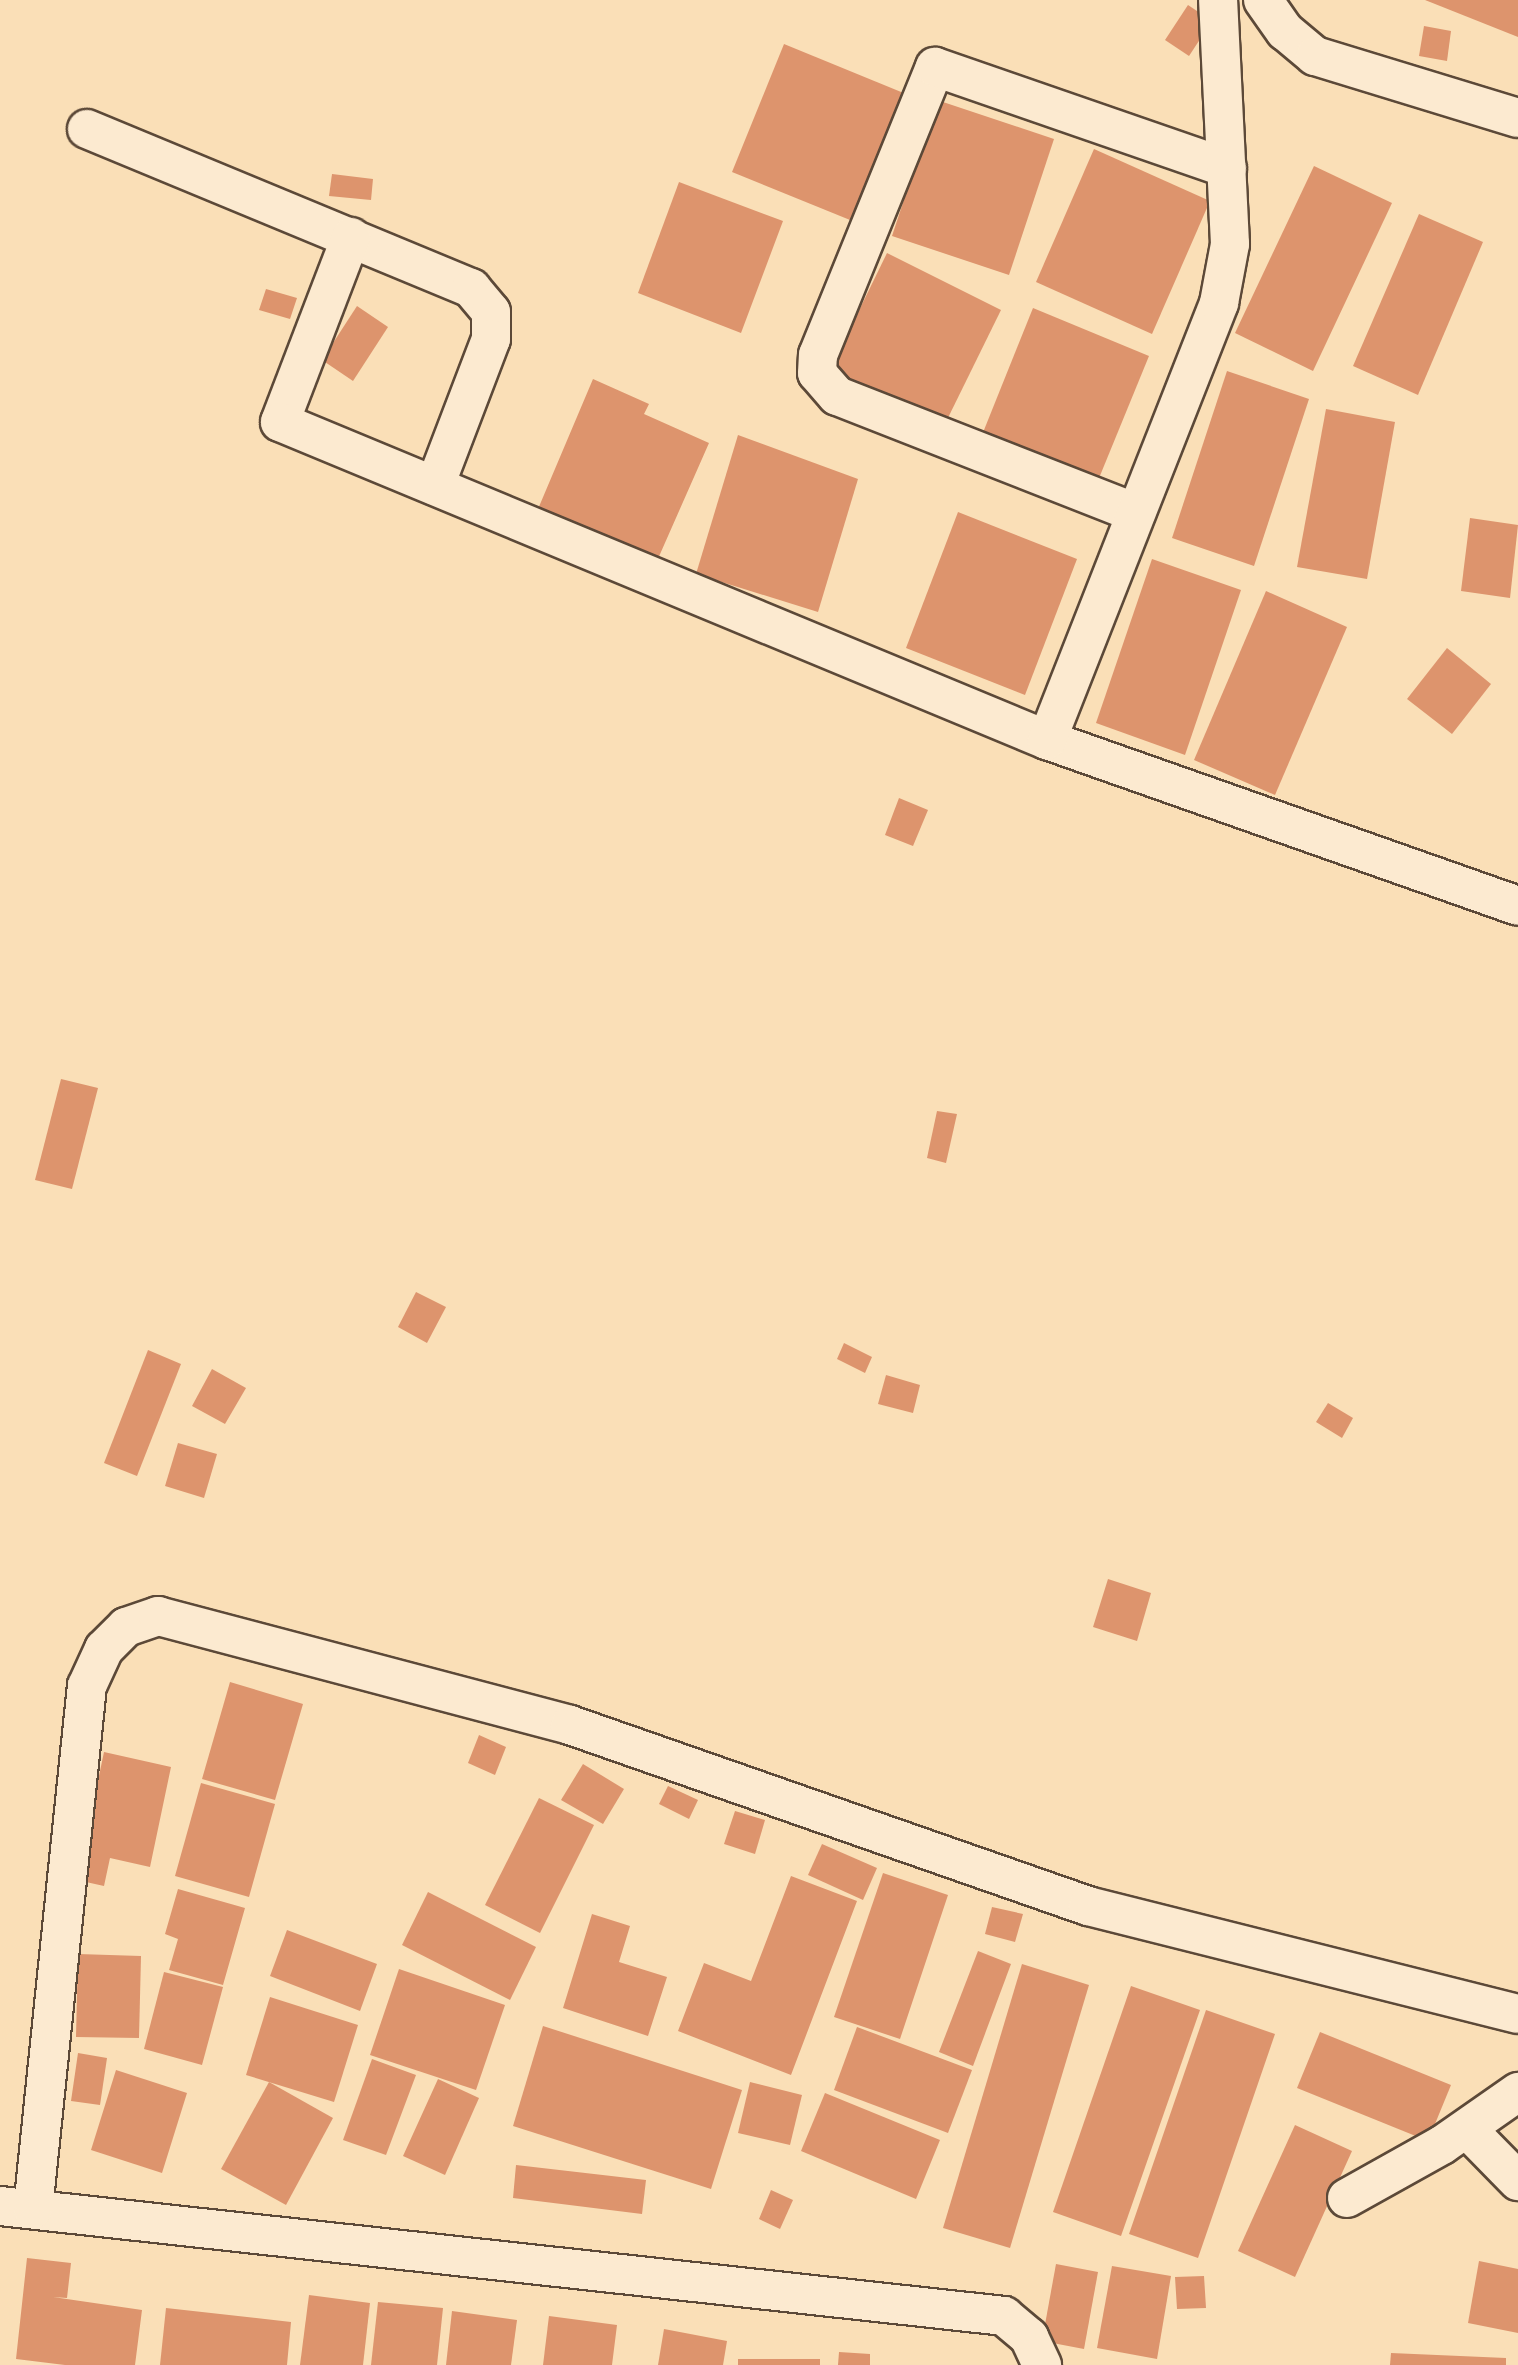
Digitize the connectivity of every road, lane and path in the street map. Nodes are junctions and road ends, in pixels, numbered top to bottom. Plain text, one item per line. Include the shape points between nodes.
1 (1218, 0) edge
2 (1264, 0) edge
3 (1518, 118) edge
4 (87, 129) dead end
5 (1227, 168) junction
6 (352, 237) junction
7 (435, 486) junction
8 (1136, 513) junction
9 (1047, 740) junction
10 (1518, 906) edge
11 (1518, 2014) edge
12 (1518, 2092) edge
13 (1466, 2129) junction
14 (1518, 2181) edge
15 (1347, 2198) dead end
16 (17, 2207) edge
17 (1042, 2365) edge

1 - 5 street
2 - 3 street via 1314,56
4 - 6 street
5 - 8 street via 1230,244 1219,303
5 - 8 street via 935,67 818,354 817,373 837,396
6 - 7 street via 471,288 491,312 491,339
6 - 7 street via 280,422
7 - 9 street
8 - 9 street
9 - 10 street
11 - 16 street via 1088,1906 570,1726 158,1616 126,1627 104,1649 88,1686
12 - 13 street
13 - 14 street
13 - 15 street
16 - 17 street via 1004,2316 1029,2336

